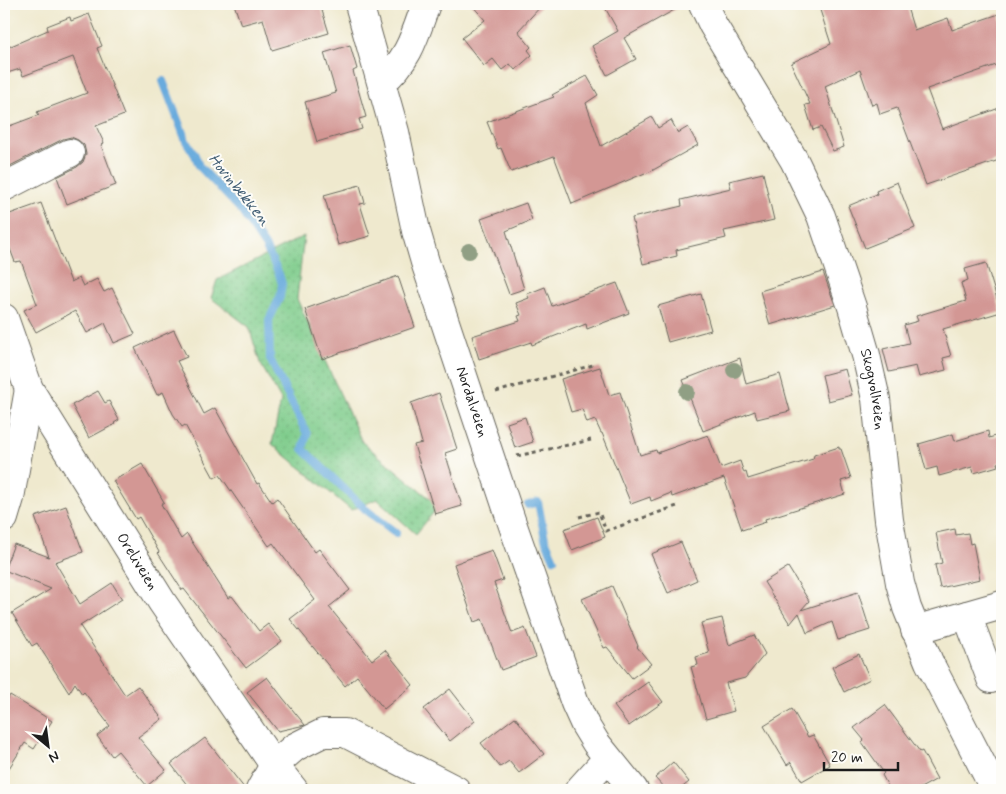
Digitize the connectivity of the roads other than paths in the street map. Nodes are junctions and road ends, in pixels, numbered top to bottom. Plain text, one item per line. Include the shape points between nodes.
1 (359, 4) edge
2 (426, 4) edge
3 (703, 4) edge
4 (382, 82) junction
5 (70, 153) dead end
6 (4, 187) edge
7 (4, 318) edge
8 (29, 389) junction
9 (4, 518) edge
10 (1002, 605) edge
11 (967, 615) junction
12 (915, 630) junction
13 (991, 679) dead end
14 (607, 759) junction
15 (274, 765) junction
16 (260, 790) edge
17 (294, 790) edge
18 (456, 790) edge
19 (579, 790) edge
20 (634, 790) edge
21 (995, 790) edge

1 - 4 street, Nordalveien
2 - 4 street via 406,55 396,71
3 - 12 street, Skogvollveien via 710,21 794,160 821,216 842,275 876,400 889,520 900,583
4 - 14 street, Nordalveien via 416,231 448,331 575,703
5 - 6 street
7 - 8 street, Oreliveien
8 - 9 street
8 - 15 street, Oreliveien via 162,602
10 - 11 street
11 - 12 street
11 - 13 street
12 - 21 street, Skogvollveien
14 - 19 street
14 - 20 street, Nordalveien
15 - 16 street
15 - 17 street, Oreliveien
15 - 18 street via 295,747 323,733 345,733

